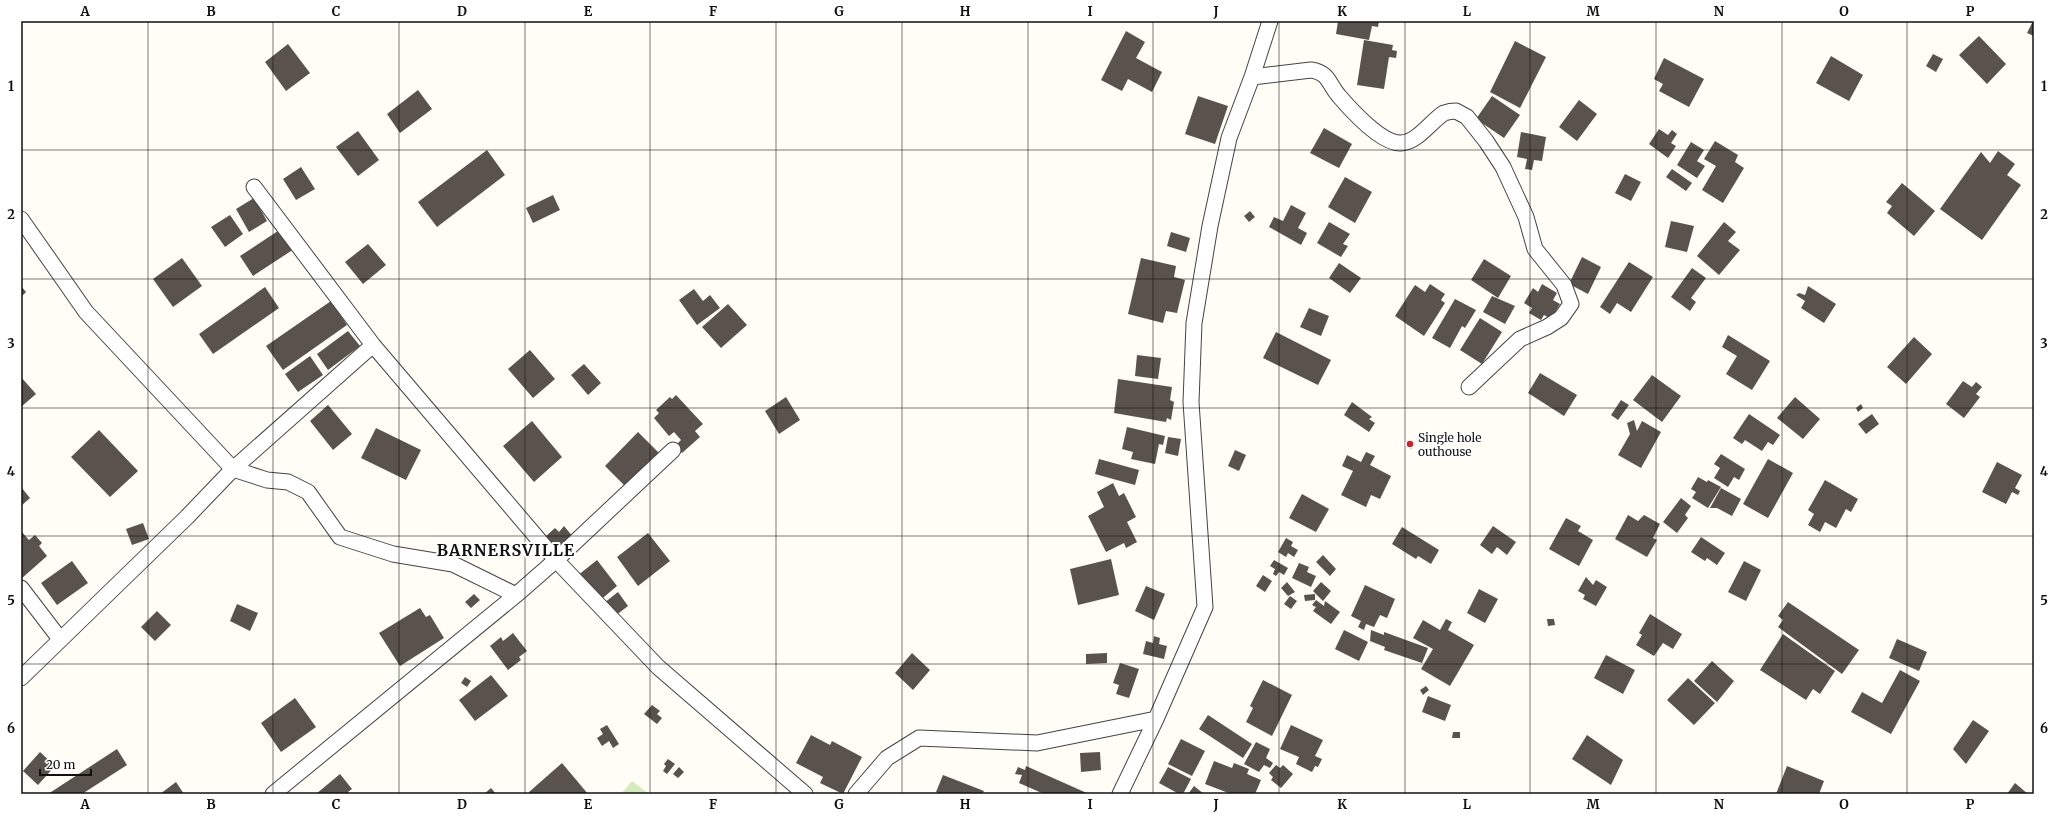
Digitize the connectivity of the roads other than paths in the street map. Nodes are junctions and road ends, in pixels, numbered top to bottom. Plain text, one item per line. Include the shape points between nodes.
1 (1270, 21) edge
2 (1252, 77) junction
3 (254, 187) dead end
4 (21, 219) edge
5 (373, 345) junction
6 (1470, 387) dead end
7 (673, 450) dead end
8 (233, 469) junction
9 (556, 560) junction
10 (21, 588) edge
11 (516, 595) junction
12 (60, 639) junction
13 (21, 678) edge
14 (1156, 720) junction
15 (273, 794) edge
16 (805, 794) edge
17 (856, 794) edge
18 (1120, 794) edge

1 - 2 street
2 - 6 street via 1312,70 1321,72 1338,96 1380,137 1401,143 1413,138 1445,113 1456,111 1467,117 1486,141 1503,167 1526,217 1535,249 1564,285 1571,304 1561,318 1520,339
2 - 14 street via 1229,138 1210,226 1194,323 1191,402 1206,607
3 - 5 street
4 - 8 street via 86,312
5 - 8 street
5 - 9 street
7 - 9 street
8 - 11 street via 267,480 288,482 308,492 340,537 393,554 453,564
8 - 12 street via 188,517
9 - 11 street
9 - 16 street via 658,667
10 - 12 street
11 - 15 street
12 - 13 street
14 - 17 street via 1037,743 920,738 887,758
14 - 18 street

